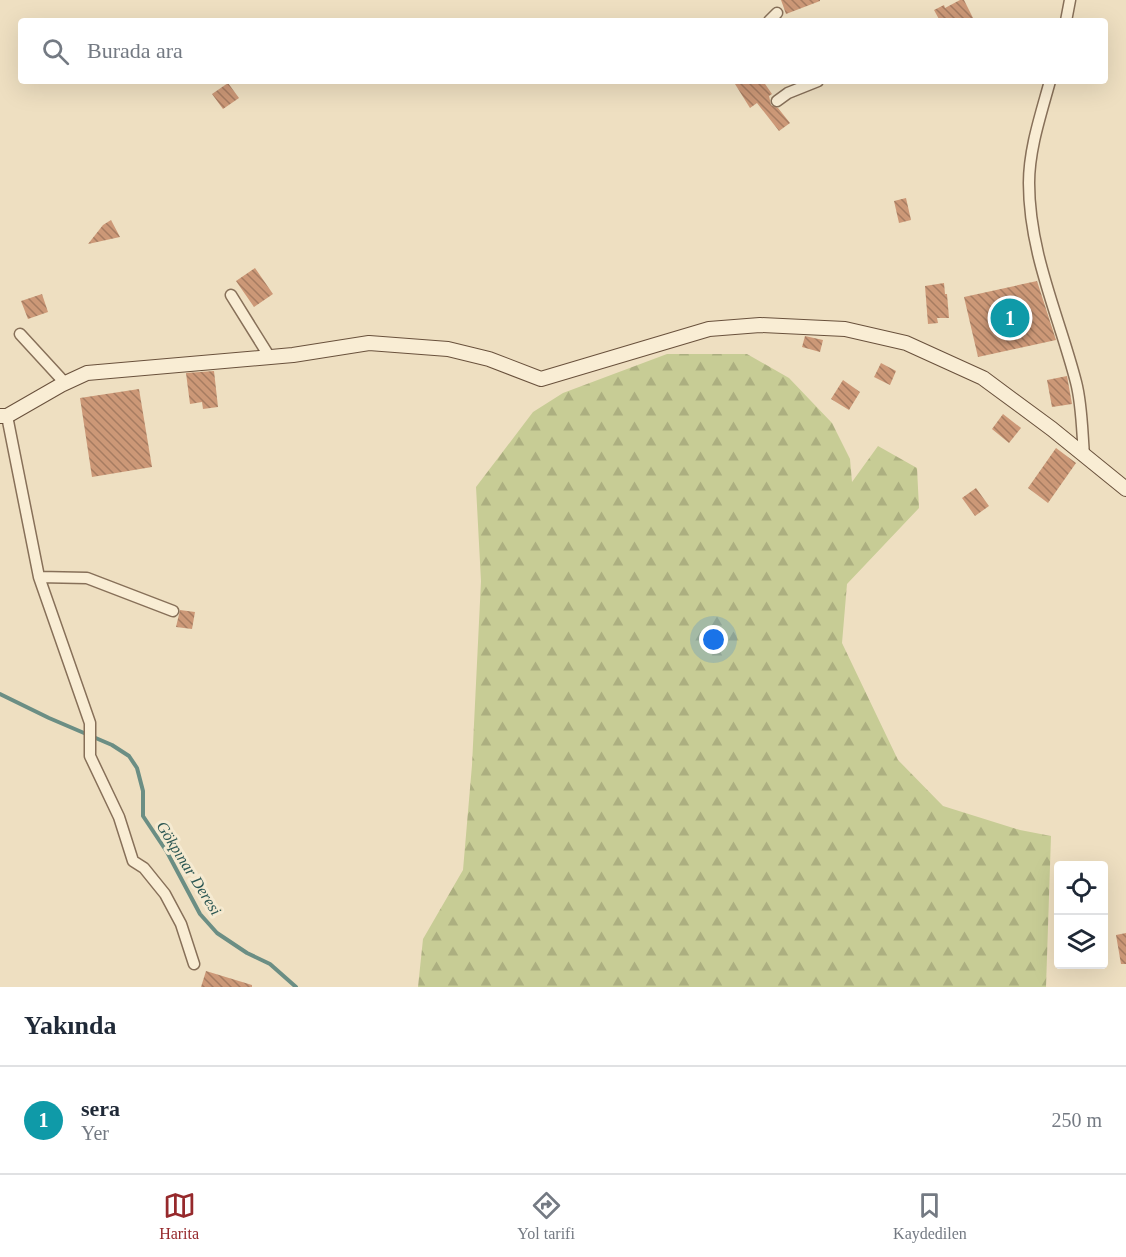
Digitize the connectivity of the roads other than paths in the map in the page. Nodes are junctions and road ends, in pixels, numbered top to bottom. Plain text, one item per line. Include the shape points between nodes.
1 (1071, 0) edge
2 (1067, 18) edge
3 (810, 84) edge
4 (1049, 84) edge
5 (777, 101) dead end
6 (231, 295) dead end
7 (20, 334) dead end
8 (269, 356) junction
9 (65, 383) junction
10 (3, 416) edge
11 (1084, 455) junction
12 (1126, 489) edge
13 (39, 577) junction
14 (173, 611) dead end
15 (194, 964) dead end

1 - 2 street
3 - 5 street
4 - 11 street via 1030,171 1032,224 1038,258 1077,385
6 - 8 street
7 - 9 street
8 - 9 street via 87,373
8 - 11 street via 369,343 448,349 489,359 541,379 709,329 760,325 845,329 906,343 983,378
9 - 10 street
10 - 13 street
11 - 12 street
13 - 14 street via 87,578
13 - 15 street via 90,723 90,756 119,817 133,861 144,868 165,894 181,924

